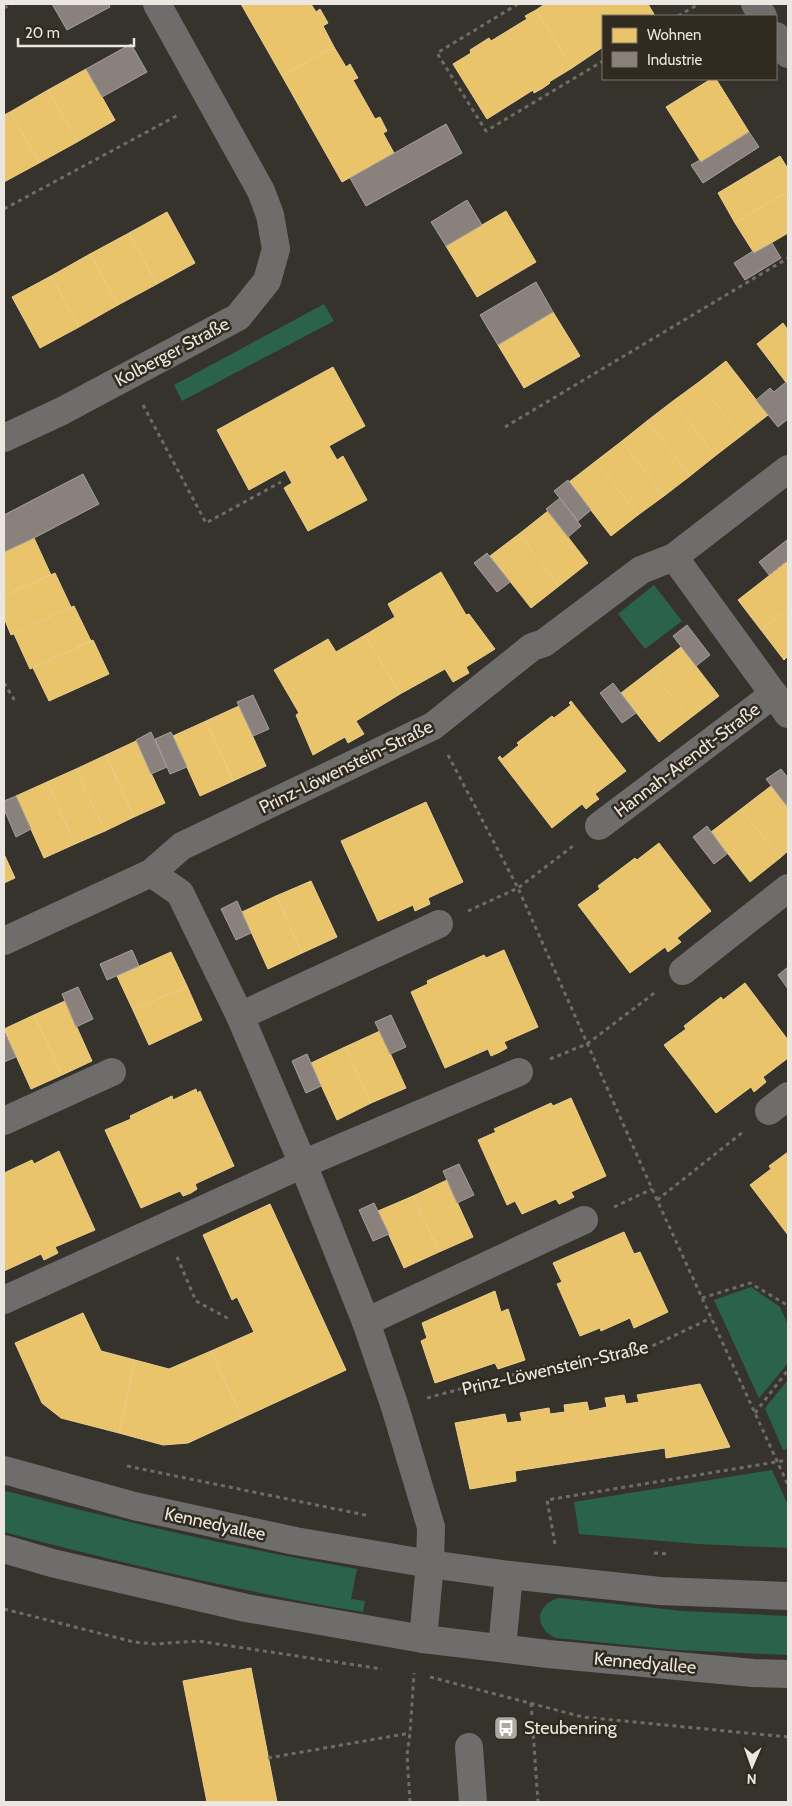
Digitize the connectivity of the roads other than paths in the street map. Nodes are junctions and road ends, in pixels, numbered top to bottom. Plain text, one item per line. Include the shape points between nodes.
1 (157, 4) edge
2 (755, 4) edge
3 (762, 15) edge
4 (777, 38) edge
5 (788, 54) edge
6 (4, 438) edge
7 (788, 469) edge
8 (674, 556) junction
9 (781, 704) edge
10 (599, 826) road end
11 (151, 873) junction
12 (788, 888) edge
13 (439, 924) road end
14 (4, 942) edge
15 (683, 971) road end
16 (240, 1016) junction
17 (112, 1072) dead end
18 (519, 1072) road end
19 (4, 1120) edge
20 (303, 1164) junction
21 (584, 1220) road end
22 (4, 1300) edge
23 (366, 1322) junction
24 (4, 1470) edge
25 (4, 1549) edge
26 (430, 1564) junction
27 (509, 1575) junction
28 (788, 1596) edge
29 (423, 1639) junction
30 (502, 1648) junction
31 (788, 1674) edge
32 (469, 1746) dead end
33 (473, 1802) edge

1 - 6 street, Kolberger Straße via 261,191 276,249 267,281 238,317
2 - 3 street
4 - 5 street
7 - 8 street
8 - 9 street, Hannah-Arendt-Straße
8 - 11 street, Prinz-Löwenstein-Straße via 641,570 544,643 532,647 433,726 182,846
9 - 10 street, Hannah-Arendt-Straße
11 - 14 street, Prinz-Löwenstein-Straße
11 - 16 street via 180,893
12 - 15 street
13 - 16 street
16 - 20 street
17 - 19 street
18 - 20 street
20 - 22 street
20 - 23 street
21 - 23 street
23 - 26 street via 431,1527
24 - 26 street, Kennedyallee via 153,1510 296,1541
25 - 29 street, Kennedyallee via 246,1608
26 - 27 street, Kennedyallee
26 - 29 street
27 - 28 street, Kennedyallee via 660,1591
27 - 30 street
29 - 30 street, Kennedyallee
30 - 31 street, Kennedyallee
32 - 33 street

